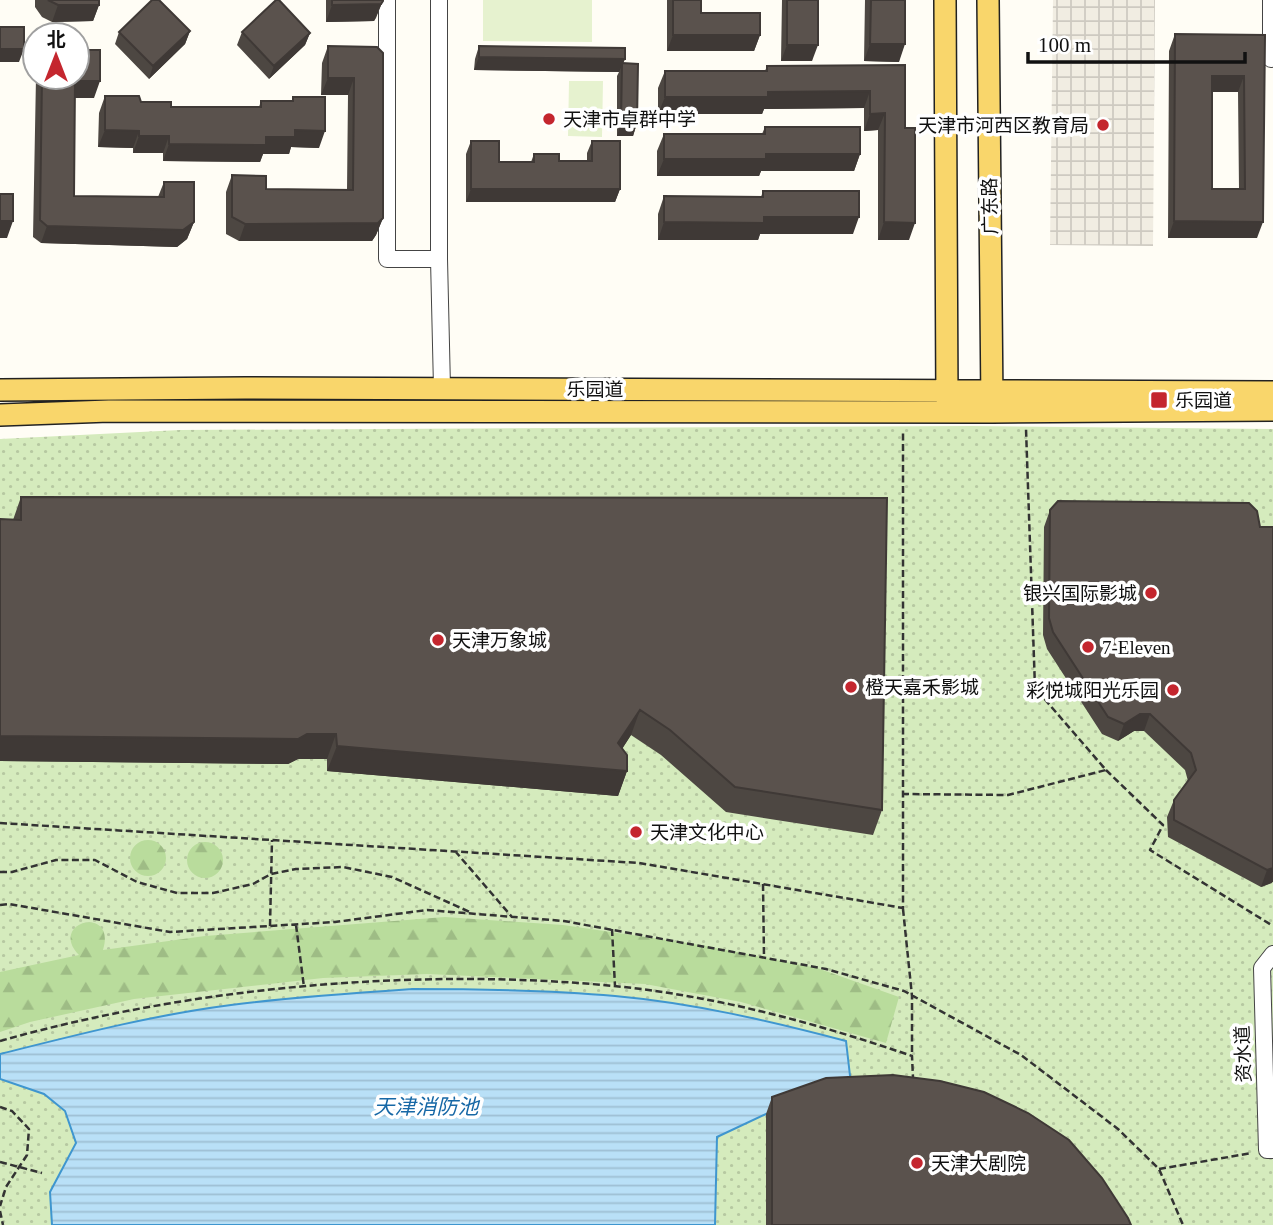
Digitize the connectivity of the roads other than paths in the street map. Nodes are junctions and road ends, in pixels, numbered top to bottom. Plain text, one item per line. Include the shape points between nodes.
1 (387, 0) edge
2 (439, 0) edge
3 (945, 0) edge
4 (988, 0) edge
5 (1271, 0) edge
6 (1271, 59) dead end
7 (439, 258) junction
8 (442, 388) junction
9 (947, 389) junction
10 (0, 390) edge
11 (992, 390) junction
12 (1273, 392) edge
13 (1273, 410) edge
14 (443, 411) junction
15 (947, 412) junction
16 (992, 412) junction
17 (0, 415) edge
18 (1273, 954) edge
19 (1270, 1150) edge

1 - 7 street via 387,258
2 - 7 street
3 - 9 main road
4 - 11 main road, 广东路
5 - 6 street
7 - 8 street
8 - 9 main road, 乐园道
8 - 10 main road, 乐园道
8 - 14 main road
9 - 11 main road, 乐园道
9 - 15 main road
11 - 12 main road, 乐园道
11 - 16 main road, 广东路
13 - 16 main road, 乐园道
14 - 15 main road, 乐园道
14 - 17 main road, 乐园道
15 - 16 main road, 乐园道
18 - 19 street, 资水道 via 1262,968

